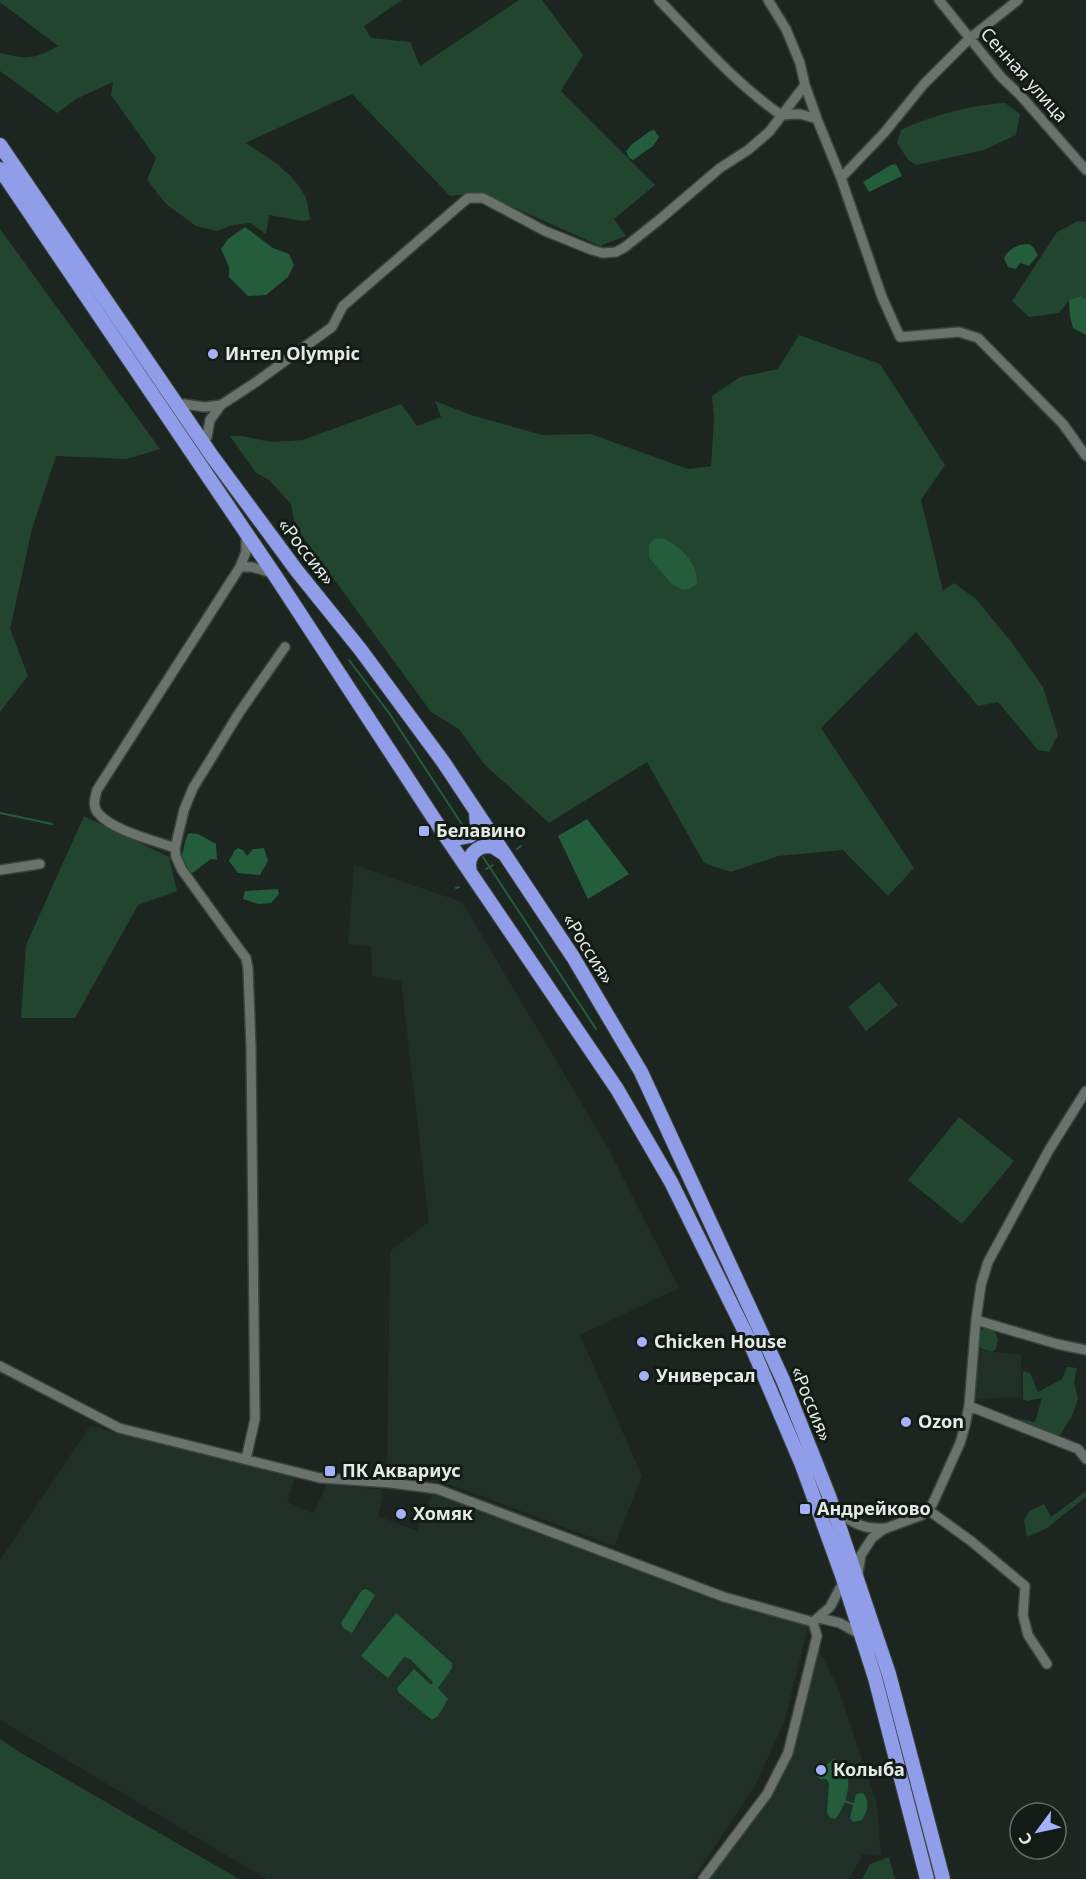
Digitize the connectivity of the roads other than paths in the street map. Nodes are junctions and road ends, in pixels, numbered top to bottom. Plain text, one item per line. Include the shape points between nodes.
1 (659, 0) edge
2 (768, 0) edge
3 (939, 0) edge
4 (1018, 0) edge
5 (969, 39) junction
6 (805, 85) junction
7 (781, 115) junction
8 (817, 119) junction
9 (0, 145) edge
10 (0, 169) edge
11 (1086, 170) edge
12 (841, 178) junction
13 (160, 380) junction
14 (184, 404) junction
15 (220, 405) junction
16 (207, 437) junction
17 (1086, 456) edge
18 (246, 532) junction
19 (240, 567) junction
20 (297, 571) junction
21 (276, 577) junction
22 (285, 647) dead end
23 (475, 808) junction
24 (444, 834) junction
25 (175, 848) junction
26 (505, 854) junction
27 (40, 864) dead end
28 (0, 870) edge
29 (470, 872) junction
30 (1086, 1091) edge
31 (738, 1318) junction
32 (976, 1320) junction
33 (1086, 1350) edge
34 (0, 1366) edge
35 (969, 1406) junction
36 (246, 1459) junction
37 (1086, 1459) edge
38 (829, 1496) junction
39 (928, 1510) junction
40 (887, 1528) junction
41 (860, 1585) junction
42 (840, 1588) junction
43 (816, 1620) junction
44 (854, 1631) junction
45 (1047, 1664) dead end
46 (883, 1708) junction
47 (702, 1879) edge
48 (927, 1879) edge
49 (943, 1879) edge

1 - 7 street via 764,104
2 - 6 street via 786,29
3 - 5 street, Сенная улица
4 - 5 street
5 - 11 street, Сенная улица
5 - 12 street
6 - 7 street
6 - 8 street
7 - 8 street via 800,114
7 - 15 street via 748,150 615,252 592,250 545,231 483,198 468,198 343,306 332,327
8 - 12 street
9 - 13 highway, «Россия»
10 - 18 highway, «Россия»
12 - 17 street via 900,337 959,332 978,338 1063,424
13 - 14 highway
13 - 20 highway, «Россия»
14 - 15 street
14 - 16 highway
15 - 16 street via 210,420
16 - 20 highway via 291,551
18 - 19 street via 247,548
18 - 21 highway, «Россия»
19 - 21 street via 257,567
19 - 25 street via 97,790 97,812 118,827
20 - 23 highway, «Россия» via 394,695
21 - 24 highway, «Россия»
22 - 25 street via 201,773 184,810
23 - 24 highway via 477,823 470,836 455,839
23 - 26 highway, «Россия»
24 - 29 highway, «Россия»
25 - 36 street via 182,870 246,958 248,968 255,1419
26 - 29 highway via 495,847 480,847 470,857
26 - 38 highway, «Россия» via 573,957 641,1072 783,1380
27 - 28 street
29 - 31 highway, «Россия» via 617,1089 671,1182
30 - 32 street via 992,1253 981,1285
31 - 42 highway via 742,1340 796,1467
31 - 46 highway, «Россия» via 802,1465
32 - 33 street
32 - 35 street
34 - 36 street via 118,1428
35 - 37 street via 1078,1449
35 - 39 street via 960,1443
36 - 43 street via 320,1478 437,1489 724,1597
38 - 40 street via 851,1521 869,1528
38 - 41 highway, «Россия»
39 - 40 street
39 - 45 street via 1025,1586 1023,1616 1028,1635
40 - 41 street via 872,1538 862,1552
41 - 49 highway, «Россия» via 889,1674
42 - 43 street via 834,1602
42 - 44 highway
43 - 44 street via 840,1623
43 - 47 street via 817,1636 788,1753 766,1794
44 - 46 highway via 869,1680
46 - 48 highway, «Россия»

